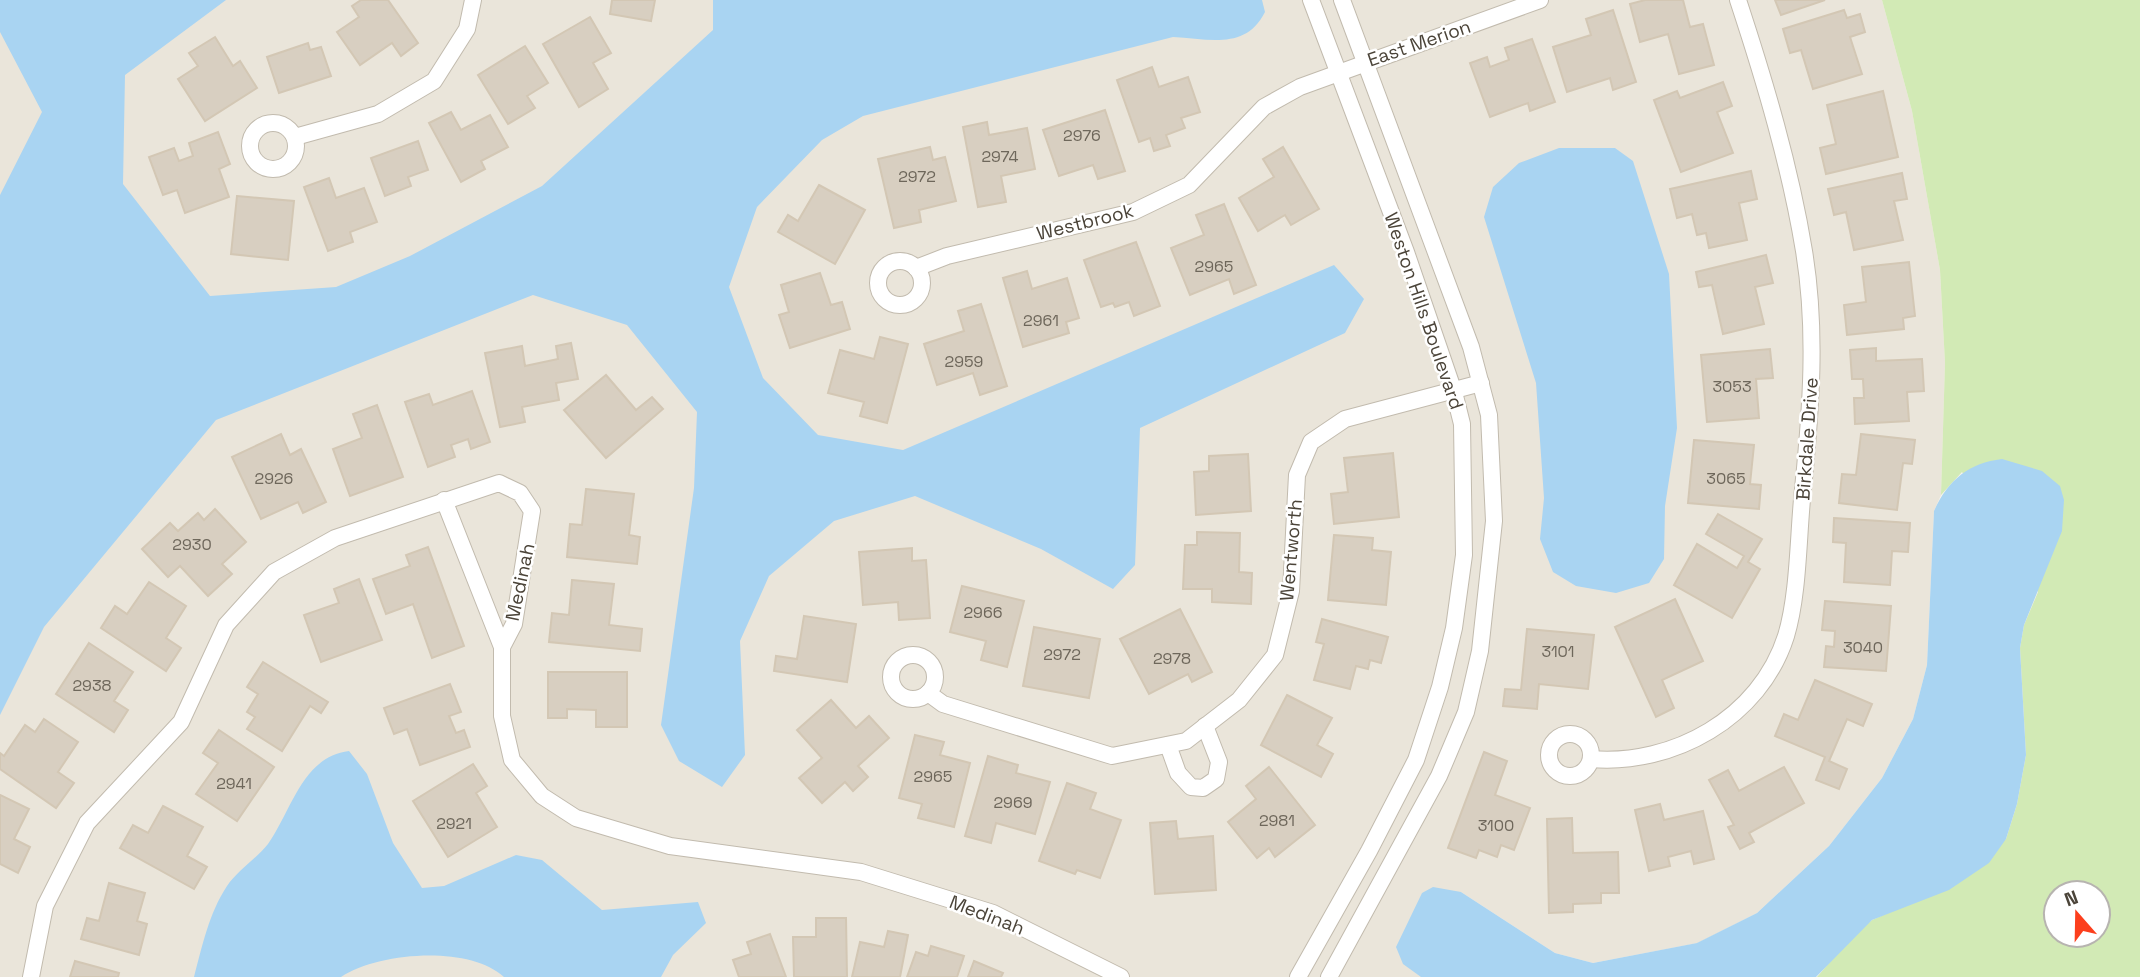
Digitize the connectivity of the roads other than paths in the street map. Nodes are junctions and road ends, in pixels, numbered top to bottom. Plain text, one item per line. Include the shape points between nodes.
1 (472, 0) edge
2 (1311, 0) edge
3 (1342, 0) edge
4 (1540, 0) edge
5 (1738, 0) edge
6 (1365, 62) junction
7 (1338, 72) junction
8 (295, 137) dead end
9 (916, 268) dead end
10 (1481, 383) junction
11 (1454, 392) junction
12 (444, 500) junction
13 (502, 647) junction
14 (928, 693) dead end
15 (1205, 726) junction
16 (1167, 745) junction
17 (1591, 758) dead end
18 (32, 977) edge
19 (1121, 977) edge
20 (1298, 977) edge
21 (1329, 977) edge

1 - 8 street via 467,29 434,81 378,114
2 - 7 street, Weston Hills Boulevard
3 - 6 street, Weston Hills Boulevard
4 - 6 street, East Merion
5 - 17 street, Birkdale Drive via 1790,183 1811,306 1811,417 1786,636 1746,706 1712,729 1679,748 1618,761
6 - 7 street, East Merion
6 - 10 street, Weston Hills Boulevard
7 - 9 street, Westbrook via 1264,107 1189,185 1133,212 947,256
7 - 11 street, Weston Hills Boulevard
10 - 11 street, Wentworth
10 - 21 street, Weston Hills Boulevard via 1492,448 1494,521 1480,651 1466,712 1439,776
11 - 15 street, Wentworth via 1345,419 1311,442 1297,475 1291,591 1275,655 1239,701
11 - 20 street, Weston Hills Boulevard via 1462,424 1464,555 1440,687 1416,760
12 - 13 street
12 - 13 street, Medinah via 499,483 520,493 532,512 514,624
12 - 18 street, Medinah via 335,538 274,572 226,625 181,722 87,823 45,906
13 - 19 street, Medinah via 502,716 512,760 542,796 576,818 670,846 861,872 993,913
14 - 16 street, Wentworth via 943,704 1112,756
15 - 16 street, Wentworth via 1186,741
15 - 16 street via 1219,762 1216,779 1203,788 1191,787 1178,773

